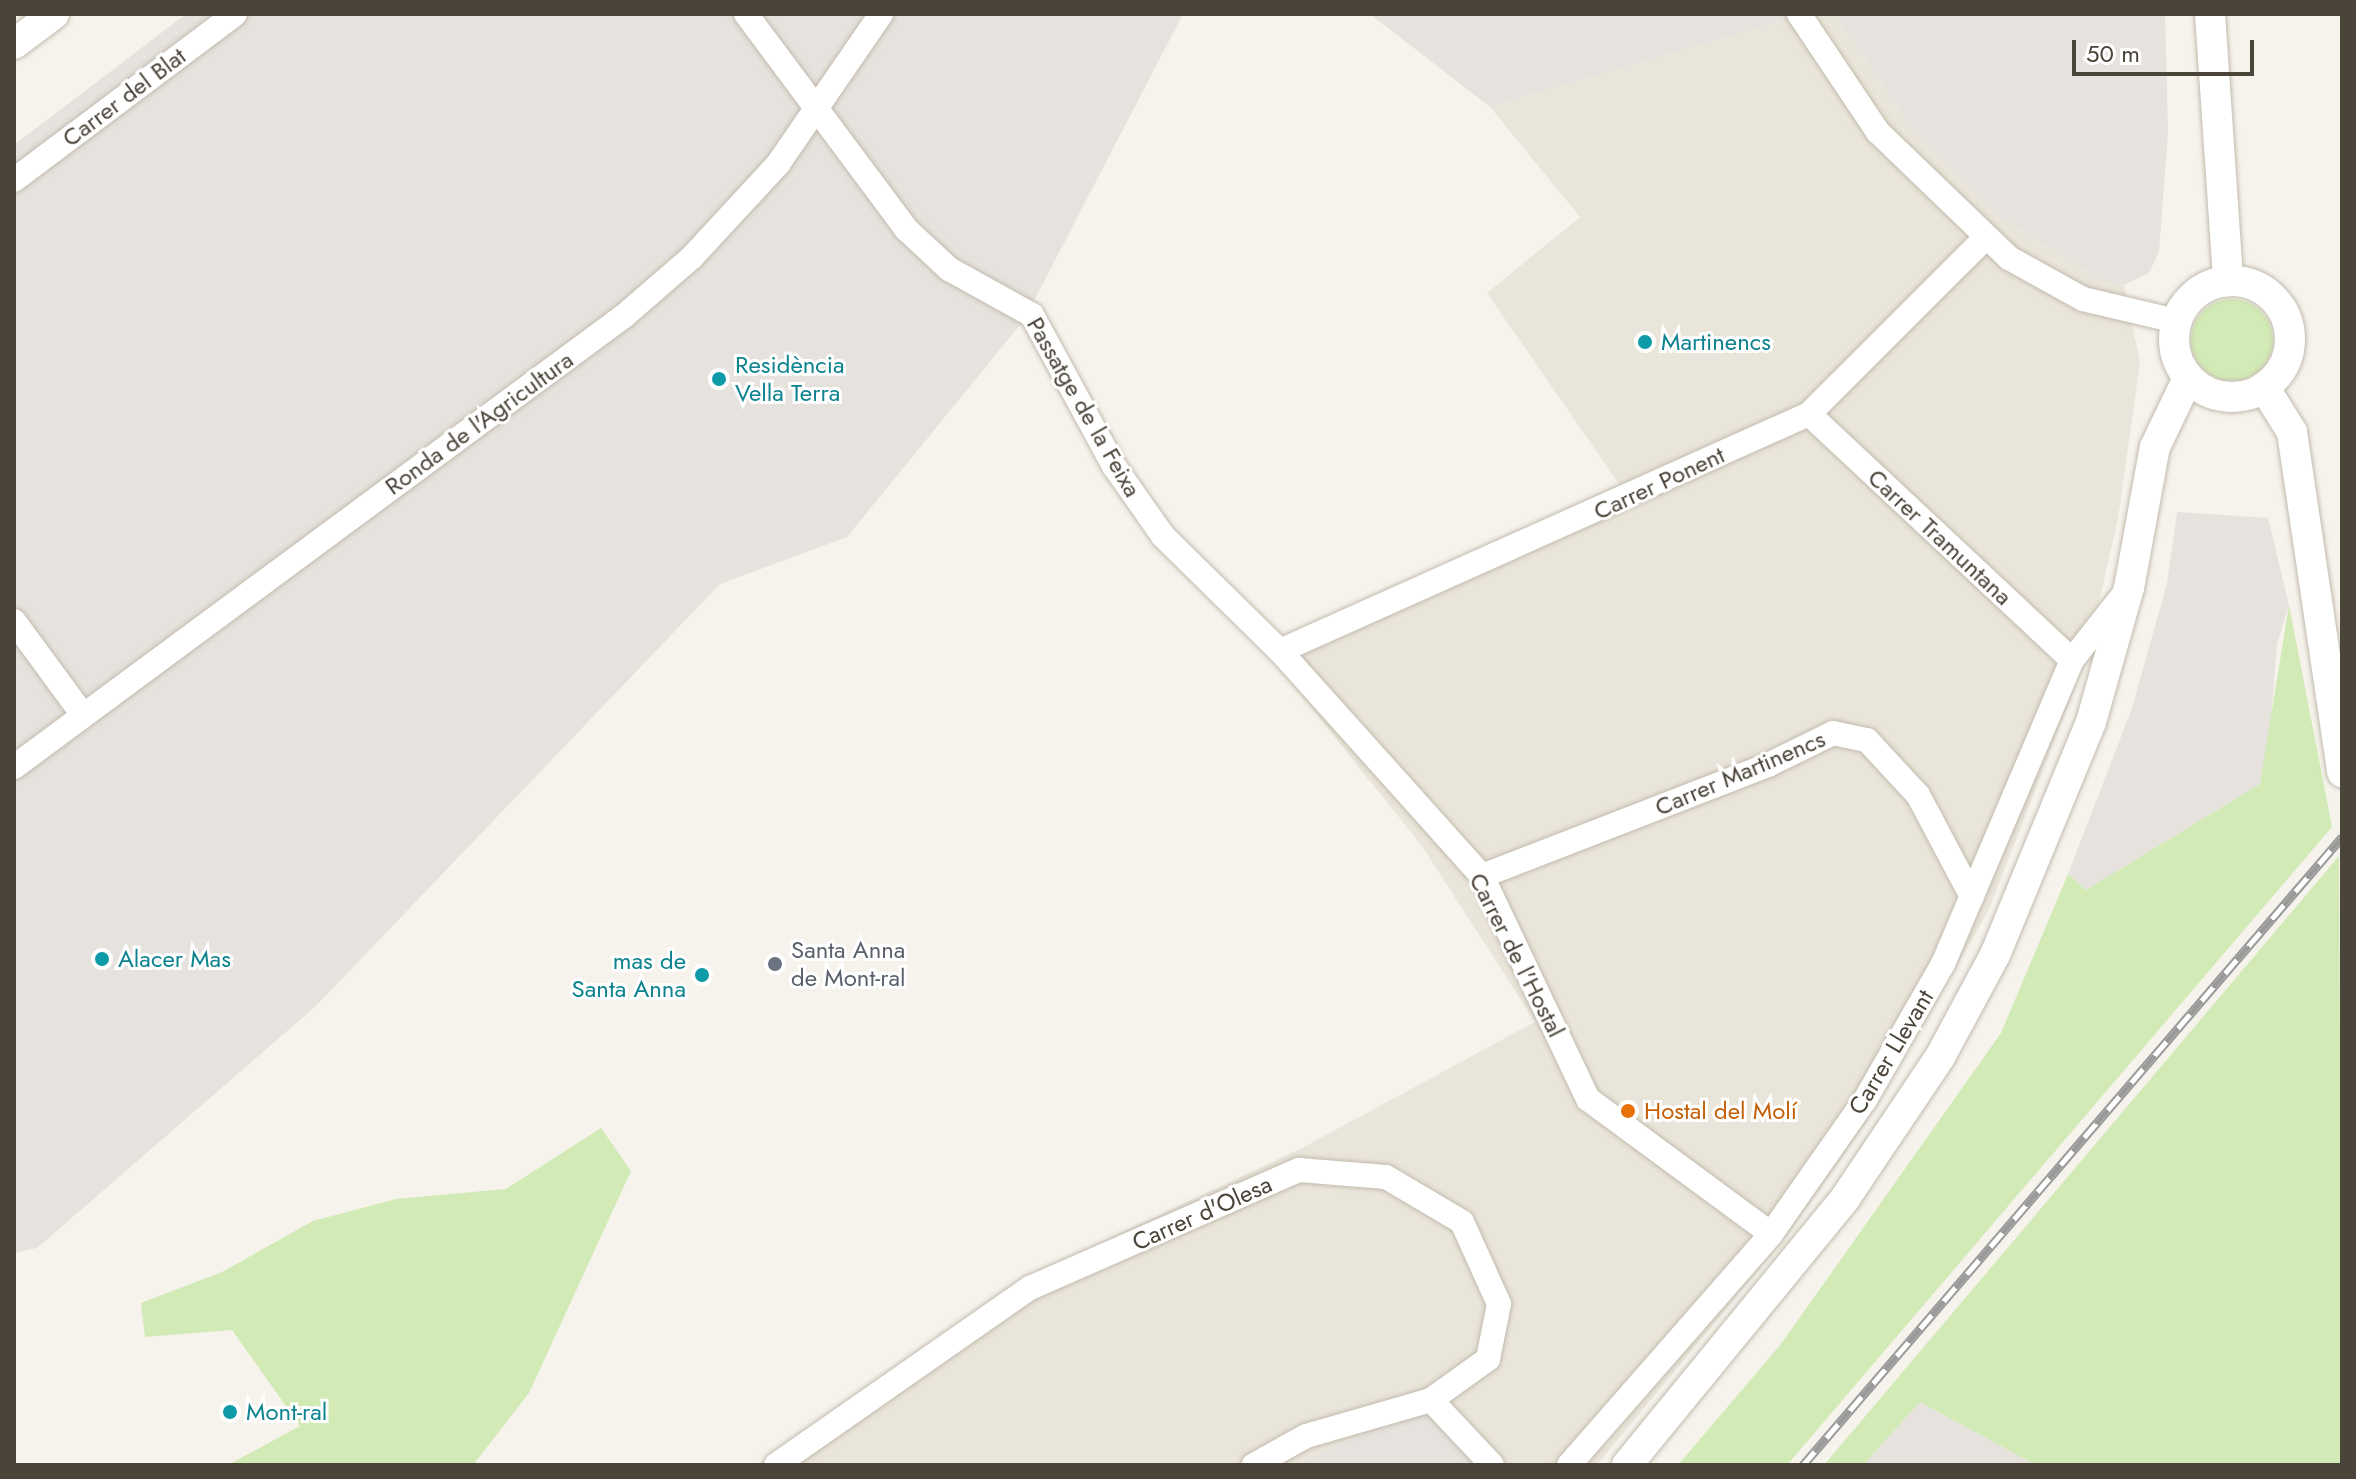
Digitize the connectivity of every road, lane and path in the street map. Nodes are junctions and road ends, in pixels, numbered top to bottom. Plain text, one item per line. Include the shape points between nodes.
1 (54, 14) edge
2 (235, 14) edge
3 (746, 14) edge
4 (881, 14) edge
5 (1799, 14) edge
6 (2210, 14) edge
7 (14, 44) edge
8 (817, 107) junction
9 (14, 180) edge
10 (1985, 238) junction
11 (2228, 281) junction
12 (2176, 321) junction
13 (2188, 378) junction
14 (2264, 387) junction
15 (1809, 414) junction
16 (2129, 588) junction
17 (14, 621) edge
18 (1280, 651) junction
19 (2072, 660) junction
20 (83, 715) junction
21 (14, 767) edge
22 (2342, 772) edge
23 (1482, 876) junction
24 (1972, 897) junction
25 (1771, 1234) junction
26 (1431, 1400) junction
27 (776, 1465) edge
28 (1254, 1465) edge
29 (1492, 1465) edge
30 (1569, 1465) edge
31 (1627, 1465) edge

1 - 7 street
2 - 9 street, Carrer del Blat
3 - 8 street, Passatge de la Feixa
4 - 8 street, Ronda de l'Agricultura
5 - 10 street via 1878,132
6 - 11 street
8 - 18 street, Passatge de la Feixa via 928,252 1032,315 1114,466 1163,536
8 - 20 street, Ronda de l'Agricultura via 748,202 624,316
10 - 12 street via 2073,295
10 - 15 street, Carrer Ponent
11 - 12 street via 2196,293
11 - 14 street via 2263,290 2286,317 2285,363
12 - 13 street via 2175,351
13 - 14 street via 2225,397
13 - 16 street via 2155,447
14 - 22 street via 2292,432
15 - 18 street, Carrer Ponent
15 - 19 street, Carrer Tramuntana
16 - 19 street, Carrer Llevant
16 - 31 street via 2091,722 1995,955 1940,1057 1837,1209
17 - 20 street
18 - 23 street, Carrer de l'Hostal
19 - 24 street, Carrer Llevant
20 - 21 street, Ronda de l'Agricultura
23 - 24 street, Carrer Martinencs via 1768,765 1833,733 1867,740 1945,836
23 - 25 street, Carrer de l'Hostal via 1588,1099
24 - 25 street, Carrer Llevant via 1901,1043
25 - 30 street, Carrer Llevant
26 - 27 street, Carrer d'Olesa via 1488,1359 1499,1304 1462,1222 1386,1177 1299,1170 1030,1288
26 - 28 street, Carrer d'Olesa via 1306,1436
26 - 29 street

